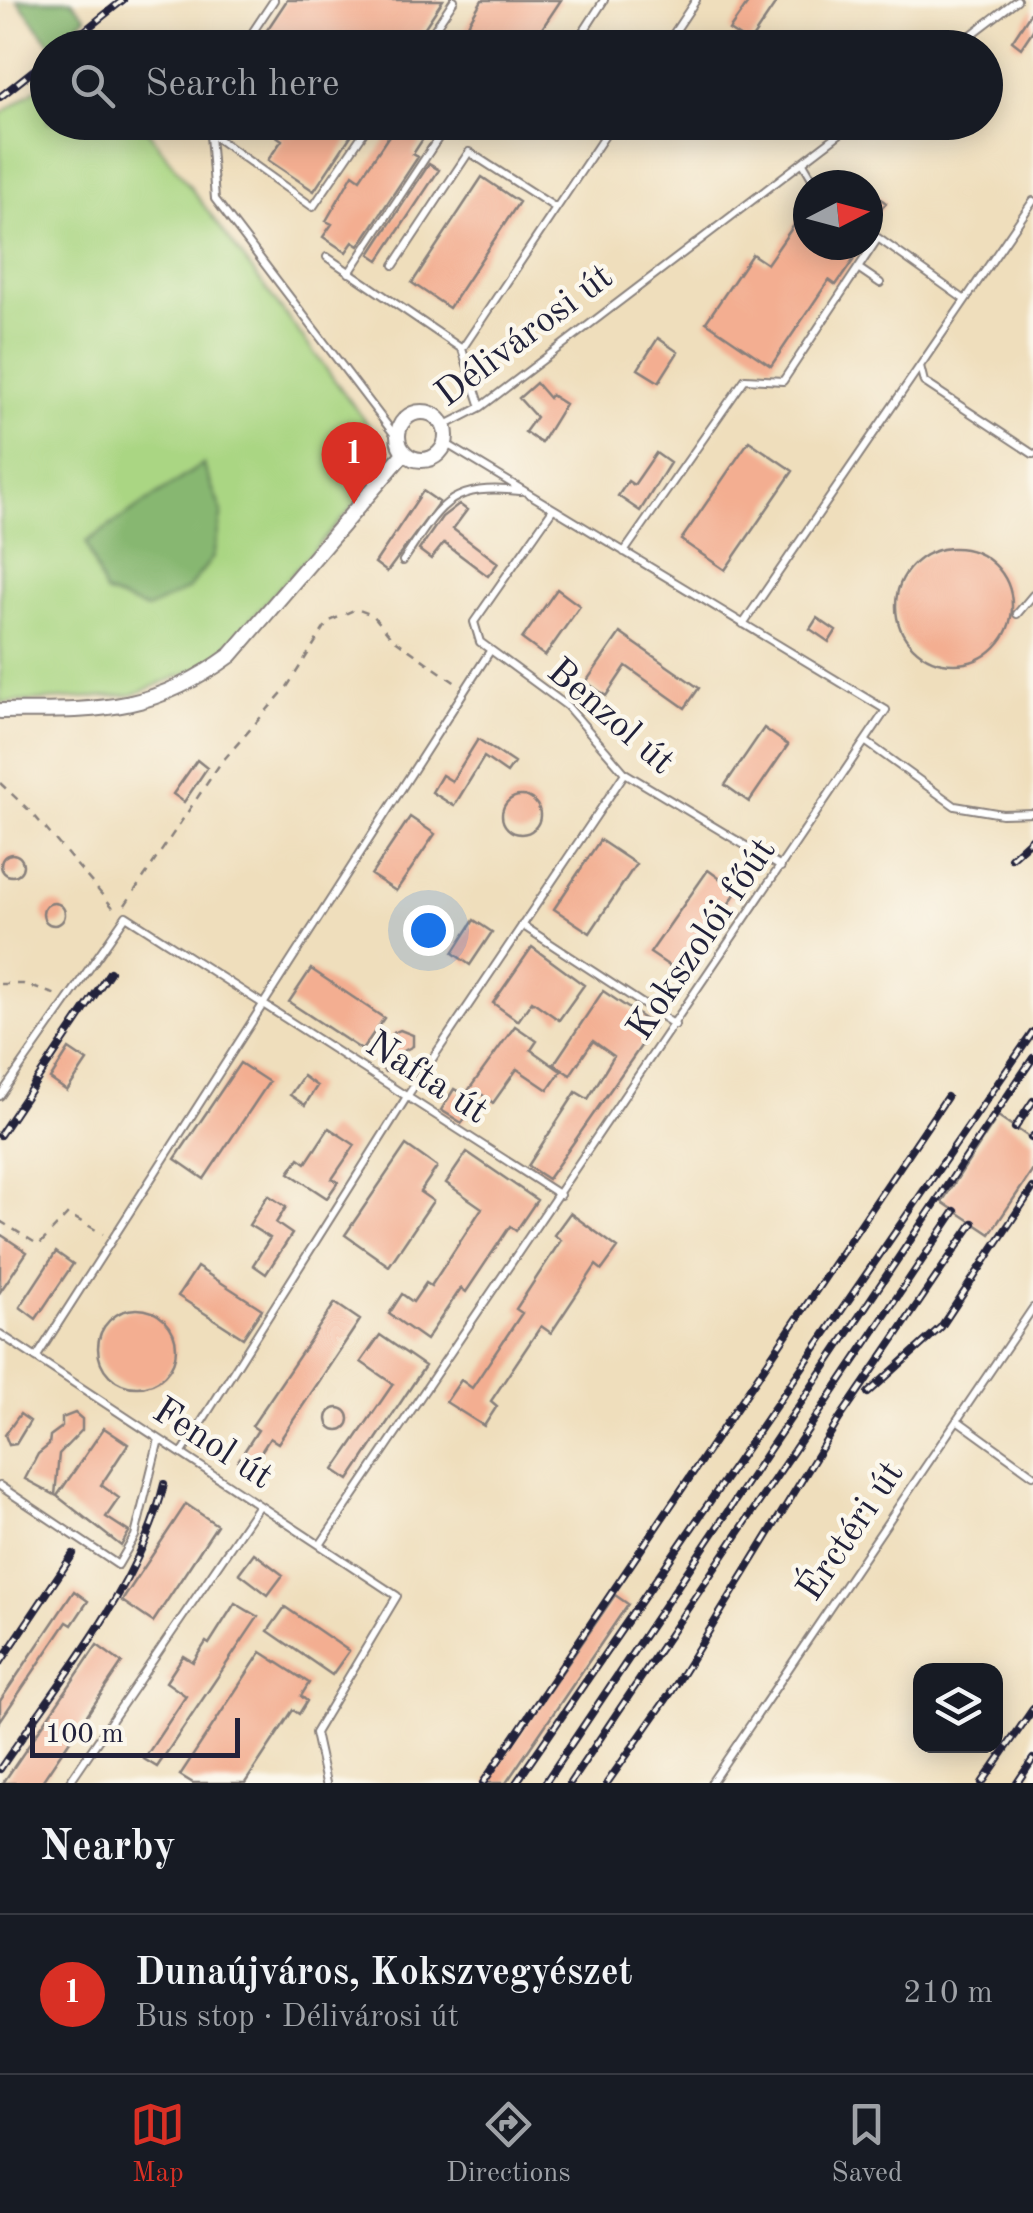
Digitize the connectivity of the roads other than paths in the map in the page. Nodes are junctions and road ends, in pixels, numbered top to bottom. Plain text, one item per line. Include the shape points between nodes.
1 (274, 0) edge
2 (454, 0) edge
3 (604, 0) edge
4 (696, 0) edge
5 (1016, 0) edge
6 (254, 30) edge
7 (434, 30) edge
8 (585, 30) edge
9 (676, 30) edge
10 (977, 30) edge
11 (211, 140) edge
12 (220, 140) edge
13 (358, 140) edge
14 (437, 140) edge
15 (602, 140) edge
16 (832, 140) edge
17 (803, 162) junction
18 (808, 170) edge
19 (1033, 201) edge
20 (556, 208) junction
21 (883, 242) edge
22 (327, 257) dead end
23 (863, 260) edge
24 (394, 265) dead end
25 (858, 268) junction
26 (349, 273) junction
27 (880, 283) dead end
28 (965, 300) junction
29 (462, 349) junction
30 (920, 366) junction
31 (482, 407) junction
32 (444, 426) junction
33 (397, 438) junction
34 (445, 443) junction
35 (404, 453) junction
36 (1033, 454) edge
37 (526, 492) junction
38 (553, 508) junction
39 (624, 552) junction
40 (403, 562) dead end
41 (1033, 596) edge
42 (1017, 614) dead end
43 (743, 624) junction
44 (490, 651) junction
45 (0, 711) edge
46 (865, 741) junction
47 (625, 773) junction
48 (1033, 812) edge
49 (781, 867) junction
50 (522, 925) junction
51 (264, 1004) junction
52 (675, 1025) junction
53 (408, 1095) junction
54 (0, 1096) edge
55 (560, 1196) junction
56 (1033, 1308) edge
57 (0, 1334) edge
58 (36, 1358) junction
59 (957, 1420) junction
60 (158, 1438) junction
61 (182, 1453) junction
62 (1033, 1475) edge
63 (0, 1486) edge
64 (259, 1505) junction
65 (320, 1545) junction
66 (69, 1783) edge
67 (326, 1783) edge
68 (711, 1783) edge

1 - 6 lane
2 - 7 lane
3 - 8 lane
4 - 9 lane
5 - 10 lane
11 - 33 lane via 216,200
12 - 13 lane via 313,207
14 - 26 lane
15 - 20 lane
16 - 17 lane, Délivárosi út
17 - 18 lane
17 - 31 lane, Délivárosi út
19 - 28 lane
20 - 24 lane via 468,152
20 - 29 lane
21 - 28 lane
22 - 26 lane
23 - 25 lane
25 - 27 lane
25 - 39 lane via 783,381 745,378
26 - 29 lane
28 - 30 lane
29 - 31 lane
30 - 36 lane via 924,382
30 - 43 lane
31 - 32 lane, Délivárosi út
32 - 33 street via 433,414 416,412 402,421
32 - 34 street, Délivárosi út
33 - 35 street
34 - 35 street, Délivárosi út via 436,456 420,460
34 - 37 lane
35 - 45 street via 231,655 199,679 111,710
37 - 38 lane
37 - 40 lane via 484,487 455,494
38 - 39 lane
38 - 44 lane, Benzol út via 474,622
39 - 43 lane
41 - 42 lane
43 - 46 lane, Kokszolói főút via 886,710
44 - 47 lane, Benzol út via 568,706
44 - 51 lane
46 - 48 lane via 955,806
46 - 49 lane, Kokszolói főút
47 - 49 lane, Benzol út
47 - 50 lane
49 - 52 lane, Kokszolói főút
50 - 52 lane
50 - 53 lane
51 - 53 lane, Nafta út
51 - 54 lane, Nafta út via 126,916
51 - 58 lane
52 - 55 lane, Kokszolói főút
53 - 55 lane, Nafta út
53 - 61 lane
55 - 65 lane, Kokszolói főút
56 - 59 lane, Érctéri út
57 - 58 lane, Fenol út
58 - 60 lane, Fenol út
59 - 62 lane
59 - 68 lane, Érctéri út
60 - 61 lane, Fenol út
60 - 63 lane via 135,1536 118,1564
61 - 64 lane, Fenol út
64 - 65 lane, Fenol út
64 - 66 lane
65 - 67 lane, Fenol út via 397,1596 315,1733

